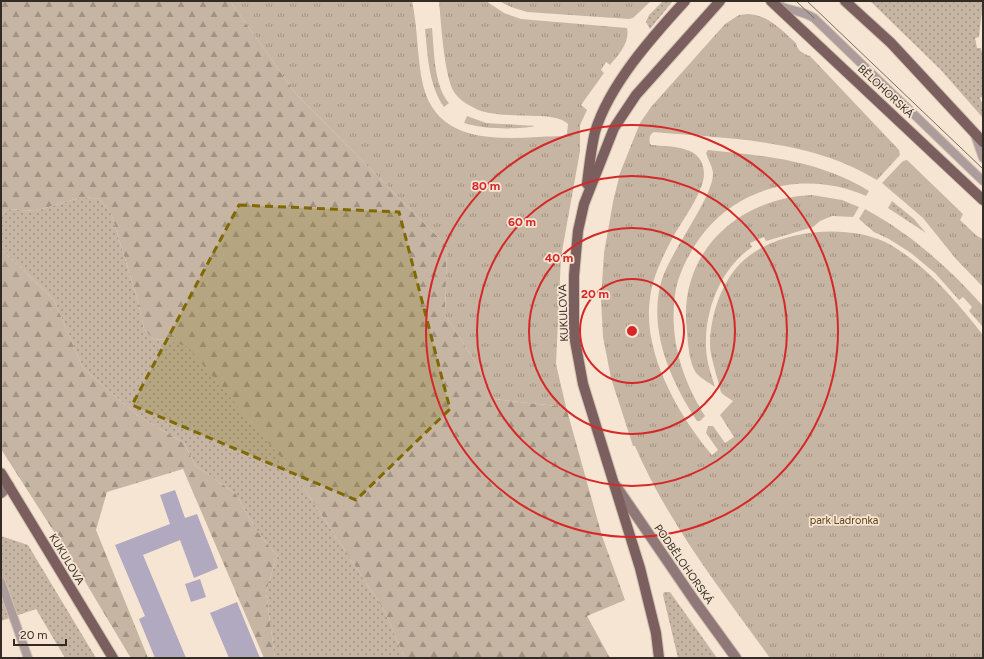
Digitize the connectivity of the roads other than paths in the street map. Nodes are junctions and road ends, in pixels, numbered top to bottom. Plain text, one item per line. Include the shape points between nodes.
1 (685, 1) edge
2 (720, 1) edge
3 (771, 1) edge
4 (845, 1) edge
5 (970, 128) junction
6 (983, 142) edge
7 (983, 158) edge
8 (983, 181) edge
9 (983, 200) edge
10 (584, 204) junction
11 (1, 473) edge
12 (613, 482) junction
13 (10, 486) junction
14 (1, 493) edge
15 (1, 582) edge
16 (28, 658) edge
17 (113, 658) edge
18 (659, 658) edge
19 (736, 658) edge

1 - 10 main road via 633,64 606,106 595,132
2 - 10 main road, KUKULOVA via 622,113 605,146
3 - 8 lane via 805,12 814,18
3 - 9 main road, BĚLOHORSKÁ
4 - 5 main road via 891,43
5 - 6 main road
5 - 7 lane via 976,136
10 - 12 main road, KUKULOVA via 578,232 574,276 574,335 583,384
11 - 13 main road, KUKULOVA
12 - 18 main road, KUKULOVA via 640,568 656,633
12 - 19 street, PODBĚLOHORSKÁ
13 - 14 street
13 - 17 main road, KUKULOVA
15 - 16 lane

